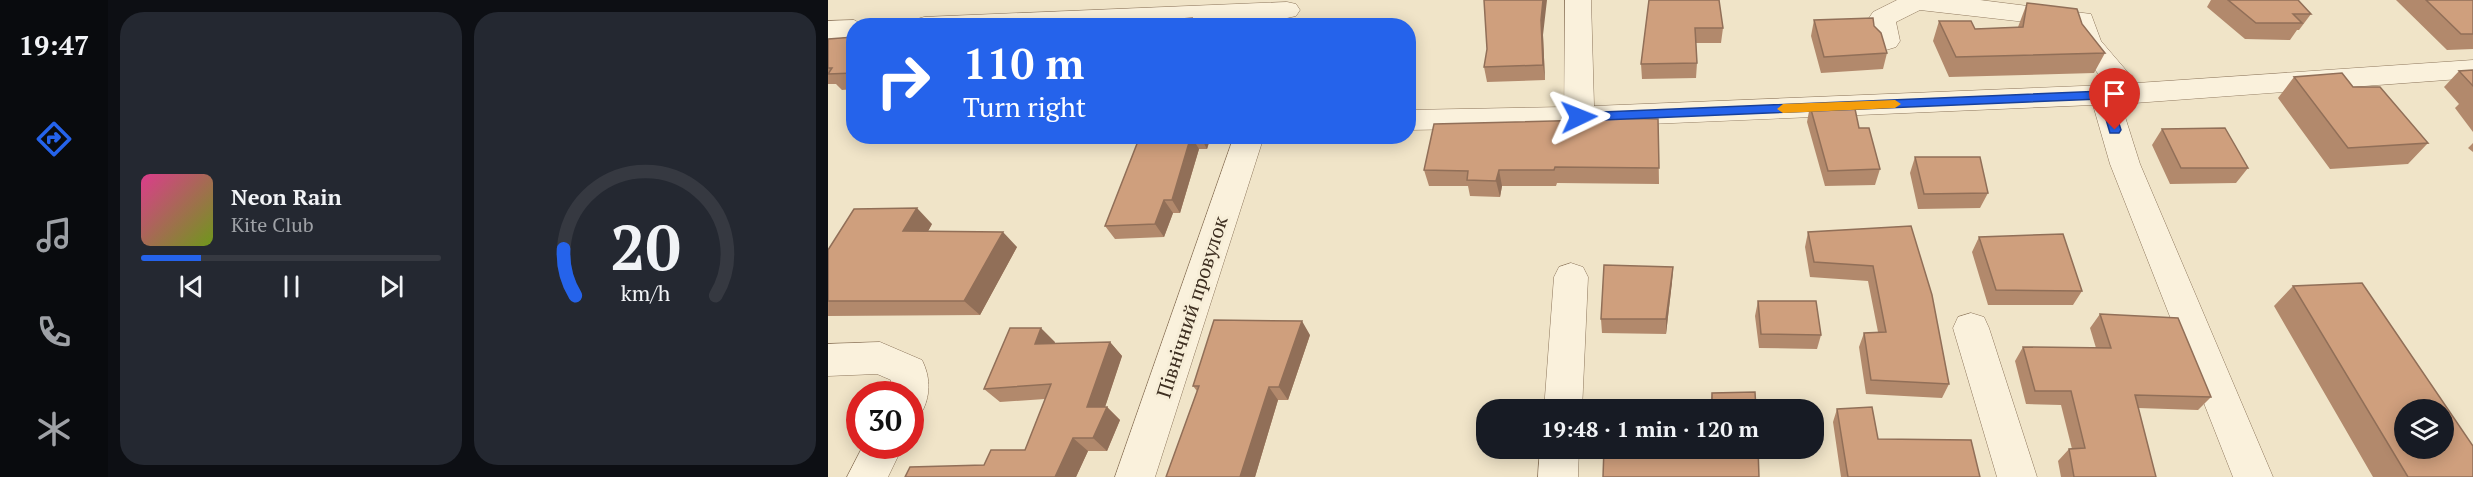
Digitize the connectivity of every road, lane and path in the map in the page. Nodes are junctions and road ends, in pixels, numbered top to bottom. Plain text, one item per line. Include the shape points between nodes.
1 (1578, 0) edge
2 (2079, 10) edge
3 (1287, 12) edge
4 (1131, 18) edge
5 (846, 29) edge
6 (828, 30) edge
7 (1886, 41) edge
8 (2473, 69) edge
9 (2116, 94) junction
10 (1579, 117) junction
11 (1416, 120) edge
12 (1246, 144) edge
13 (1571, 277) dead end
14 (1971, 328) dead end
15 (828, 360) edge
16 (909, 381) edge
17 (1564, 399) edge
18 (877, 459) edge
19 (1559, 459) edge
20 (867, 477) edge
21 (1135, 477) edge
22 (1558, 477) edge
23 (2018, 477) edge
24 (2253, 477) edge

1 - 10 street
2 - 7 street via 1916,1 1882,18
2 - 9 street via 2088,43
3 - 4 street
5 - 6 street
8 - 9 street
9 - 10 street
9 - 24 street via 2126,164
10 - 11 street
12 - 21 street, Північний провулок
13 - 17 street
14 - 23 street
15 - 16 street via 880,358 909,371
18 - 20 street
19 - 22 street

